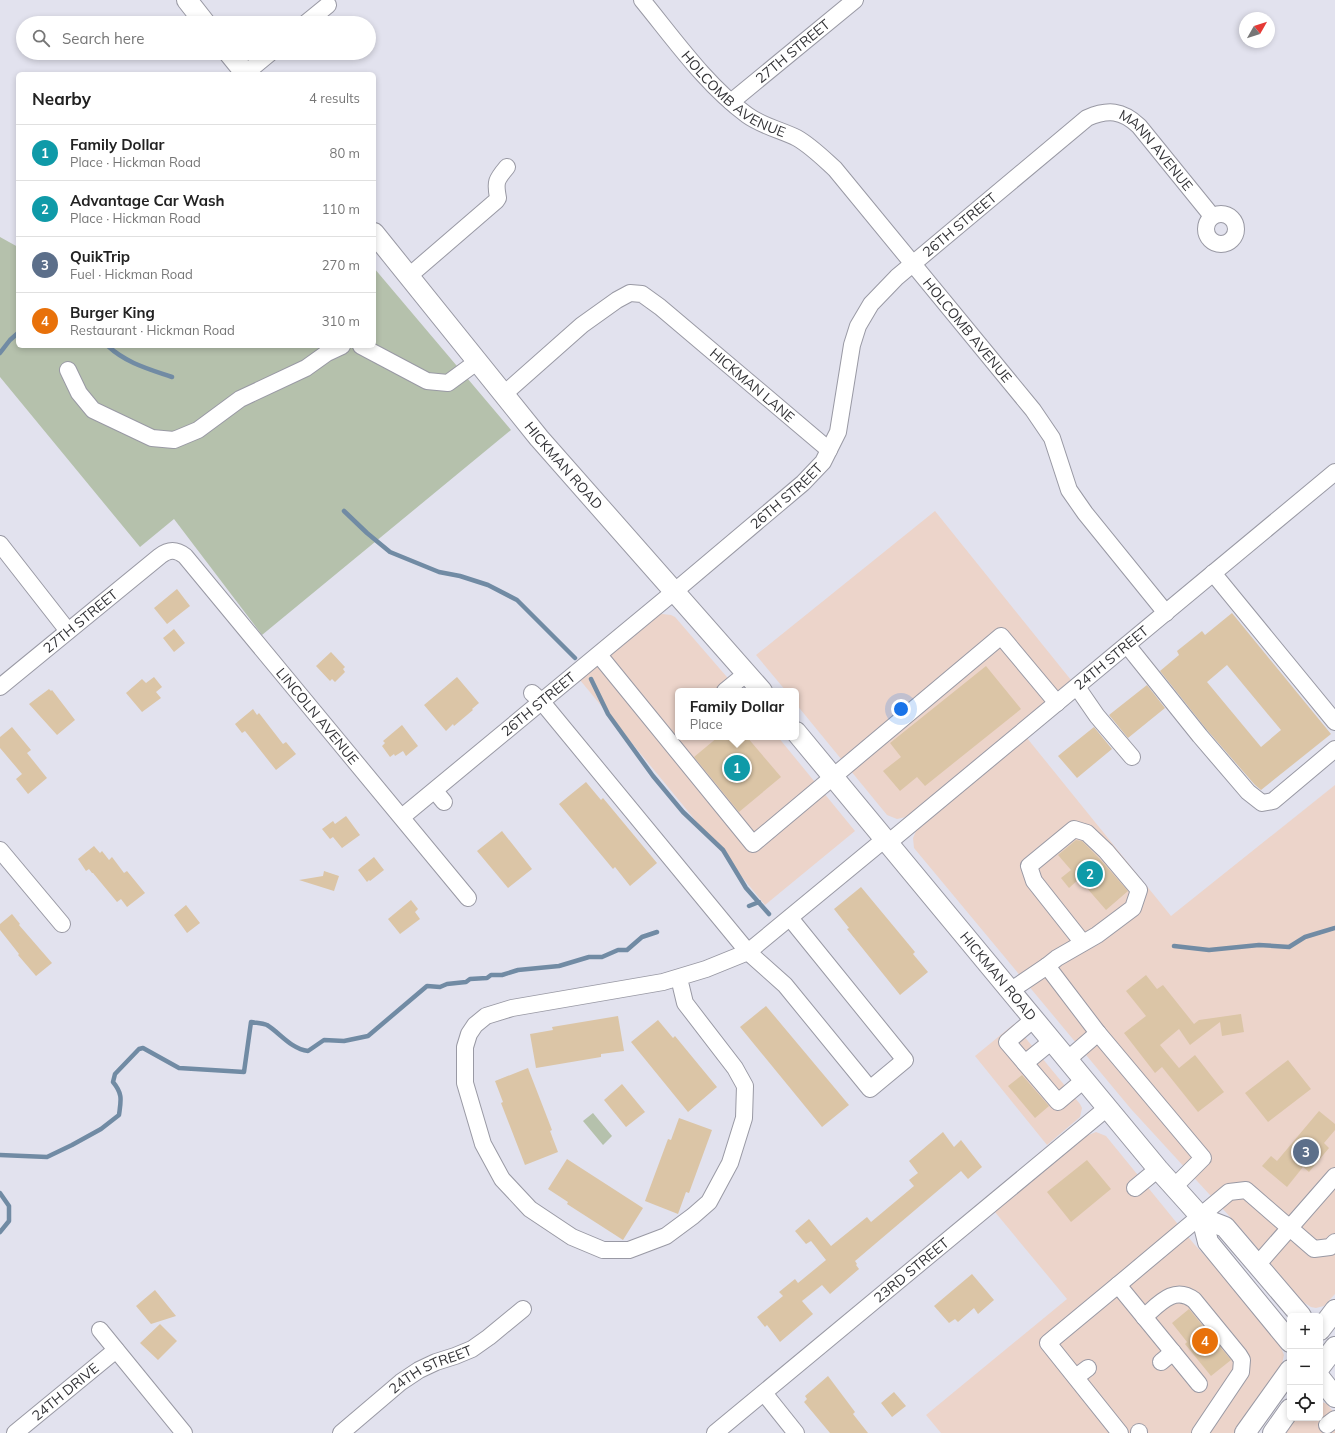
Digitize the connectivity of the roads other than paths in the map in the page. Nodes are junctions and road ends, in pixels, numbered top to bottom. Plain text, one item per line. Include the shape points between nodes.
1 (187, 0) edge
2 (642, 0) edge
3 (855, 0) edge
4 (328, 5) dead end
5 (200, 16) edge
6 (315, 16) edge
7 (235, 60) edge
8 (262, 60) edge
9 (244, 72) edge
10 (248, 72) edge
11 (731, 102) junction
12 (1087, 118) joint
13 (507, 167) dead end
14 (1212, 216) dead end
15 (376, 235) edge
16 (913, 264) junction
17 (409, 276) junction
18 (338, 348) edge
19 (365, 348) edge
20 (478, 361) junction
21 (68, 370) dead end
22 (504, 394) junction
23 (828, 450) junction
24 (1335, 472) edge
25 (0, 544) edge
26 (160, 556) joint
27 (1213, 573) junction
28 (675, 592) junction
29 (1166, 613) junction
30 (68, 631) junction
31 (1127, 646) junction
32 (599, 654) junction
33 (747, 673) junction
34 (0, 686) edge
35 (1077, 687) junction
36 (729, 688) edge
37 (760, 688) edge
38 (537, 698) junction
39 (1057, 703) junction
40 (1335, 722) edge
41 (799, 736) edge
42 (1335, 749) edge
43 (1132, 757) dead end
44 (834, 777) junction
45 (402, 817) junction
46 (886, 841) junction
47 (0, 850) edge
48 (468, 898) dead end
49 (790, 918) junction
50 (62, 924) dead end
51 (1083, 943) junction
52 (748, 952) junction
53 (1047, 966) junction
54 (679, 978) junction
55 (1010, 991) junction
56 (1034, 1019) junction
57 (1098, 1033) junction
58 (1052, 1041) junction
59 (1067, 1060) junction
60 (1025, 1063) junction
61 (1084, 1080) junction
62 (1107, 1108) junction
63 (1158, 1169) junction
64 (1335, 1176) edge
65 (1174, 1187) junction
66 (1135, 1188) dead end
67 (1201, 1217) junction
68 (1289, 1228) junction
69 (1335, 1242) edge
70 (1258, 1264) junction
71 (1118, 1286) junction
72 (523, 1309) dead end
73 (1335, 1310) edge
74 (1299, 1313) edge
75 (1142, 1322) junction
76 (1323, 1326) edge
77 (100, 1330) dead end
78 (1287, 1338) edge
79 (116, 1350) junction
80 (1287, 1374) edge
81 (1323, 1382) edge
82 (1199, 1384) dead end
83 (764, 1393) junction
84 (1335, 1397) edge
85 (1287, 1413) edge
86 (15, 1433) edge
87 (184, 1433) edge
88 (341, 1433) edge
89 (715, 1433) edge
90 (796, 1433) edge
91 (1120, 1433) edge
92 (1200, 1433) edge
93 (1245, 1433) edge
94 (1273, 1433) edge

1 - 5 main road
2 - 11 street, HOLCOMB AVENUE via 714,86
3 - 11 street, 27TH STREET
4 - 6 street
7 - 9 main road
8 - 10 street
11 - 16 street, HOLCOMB AVENUE via 749,116 808,145 835,169
12 - 14 street, MANN AVENUE via 1100,112 1116,112 1131,118
12 - 16 street, 26TH STREET
13 - 17 street via 497,178 496,201
15 - 17 main road, HICKMAN ROAD
16 - 23 street, 26TH STREET via 871,304 858,326 852,345 838,432
16 - 29 street, HOLCOMB AVENUE via 1033,410 1052,438 1069,490
17 - 20 main road, HICKMAN ROAD
18 - 21 street via 306,368 240,399 198,430 174,440 152,438 93,410 79,393
19 - 20 street via 427,382 448,383
20 - 22 main road, HICKMAN ROAD
22 - 23 street, HICKMAN LANE via 582,325 630,293 642,294
22 - 28 main road, HICKMAN ROAD via 539,438
23 - 28 street, 26TH STREET via 822,462 803,483
24 - 27 street, 24TH STREET
25 - 30 street
26 - 30 street, 27TH STREET
26 - 45 street, LINCOLN AVENUE via 166,551 173,550 185,556
27 - 29 street, 24TH STREET
27 - 40 street
28 - 32 street, 26TH STREET
28 - 33 main road, HICKMAN ROAD
29 - 31 street, 24TH STREET
30 - 34 street, 27TH STREET
31 - 35 street, 24TH STREET
31 - 42 street via 1248,792 1262,803 1273,801
32 - 38 street, 26TH STREET
32 - 44 street via 635,688 753,844
33 - 36 street
33 - 37 main road, HICKMAN ROAD
35 - 39 street, 24TH STREET
35 - 43 street via 1097,716
38 - 45 street, 26TH STREET via 440,796
38 - 52 street
39 - 44 street via 1001,636
39 - 46 street, 24TH STREET
41 - 44 main road, HICKMAN ROAD
44 - 46 main road, HICKMAN ROAD
45 - 48 street, LINCOLN AVENUE
46 - 49 street, 24TH STREET
46 - 55 main road, HICKMAN ROAD
47 - 50 street
49 - 52 street, 24TH STREET
49 - 52 street via 905,1060 870,1089 786,985
51 - 51 street via 1133,908 1139,890 1087,833 1074,829 1029,866 1034,881
51 - 53 street
52 - 54 street, 24TH STREET
53 - 55 street
53 - 57 street
54 - 54 street, 24TH STREET via 685,1003 735,1068 745,1086 744,1118 730,1163 709,1202 666,1236 629,1250 603,1250 572,1237 530,1209 502,1179 483,1144 465,1083 465,1047 475,1025 493,1013
55 - 56 main road, HICKMAN ROAD
56 - 58 main road, HICKMAN ROAD
56 - 60 street via 1007,1042
57 - 59 street
57 - 65 street via 1203,1158
58 - 59 main road, HICKMAN ROAD
58 - 60 street
59 - 61 main road, HICKMAN ROAD
60 - 61 street via 1058,1102
61 - 62 main road, HICKMAN ROAD
62 - 63 main road, HICKMAN ROAD
62 - 83 street, 23RD STREET
63 - 65 main road, HICKMAN ROAD
63 - 66 street
64 - 68 street
65 - 67 main road, HICKMAN ROAD
67 - 68 street via 1229,1192 1246,1190
67 - 70 main road, HICKMAN ROAD via 1225,1227
67 - 71 street
67 - 78 main road, HICKMAN ROAD via 1208,1242
68 - 69 street via 1314,1249 1330,1248
68 - 70 street
70 - 74 main road, HICKMAN ROAD
71 - 75 street
71 - 91 street via 1048,1343 1082,1373 1108,1405
72 - 88 street, 24TH STREET via 472,1349 419,1370
73 - 76 main road
75 - 82 street via 1167,1357
75 - 92 street via 1168,1297 1186,1295 1194,1300 1242,1360 1241,1372
77 - 79 street
79 - 86 street, 24TH DRIVE
79 - 87 street
80 - 93 main road
81 - 84 main road
83 - 89 street, 23RD STREET
83 - 90 street
85 - 94 main road

